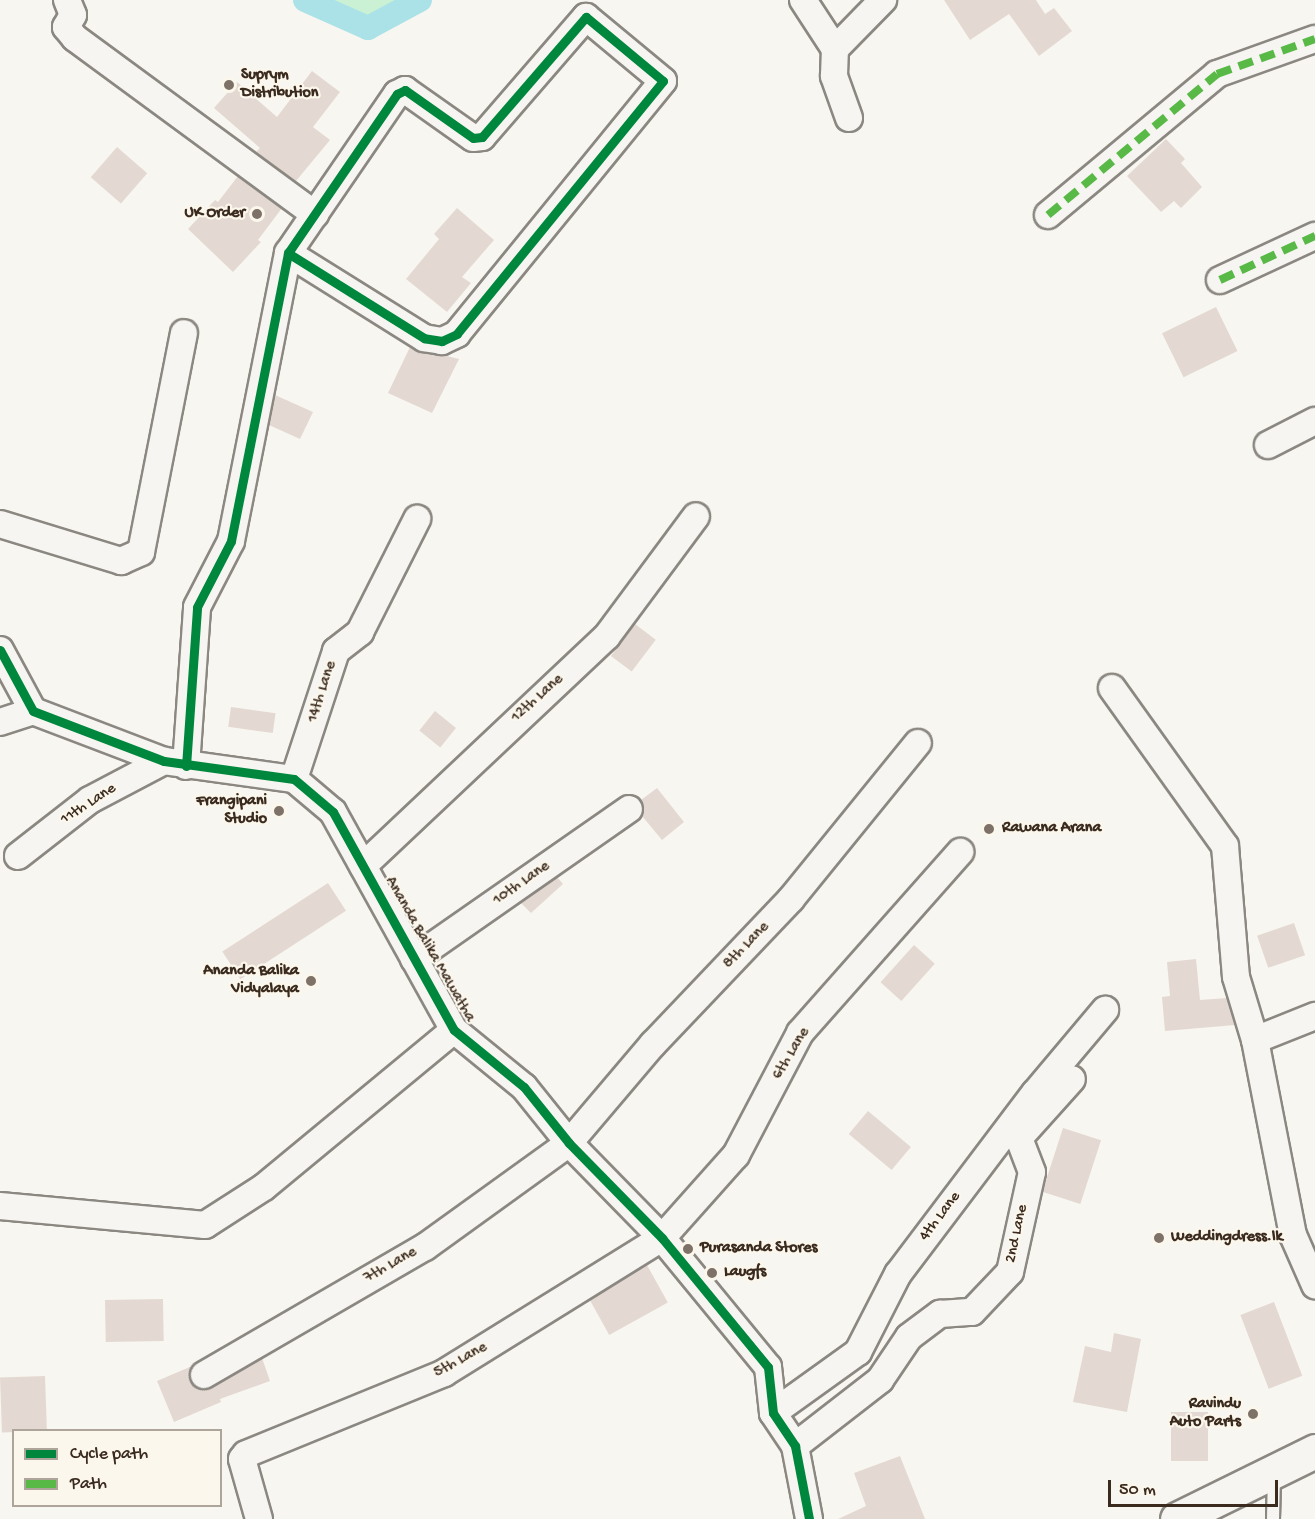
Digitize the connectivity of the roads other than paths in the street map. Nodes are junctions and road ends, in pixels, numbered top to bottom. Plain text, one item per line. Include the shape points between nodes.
1 (67, 0) edge
2 (803, 0) edge
3 (883, 0) edge
4 (1315, 39) edge
5 (835, 49) junction
6 (849, 118) dead end
7 (315, 214) junction
8 (1048, 215) dead end
9 (1315, 237) edge
10 (288, 253) junction
11 (1220, 280) dead end
12 (184, 333) dead end
13 (1315, 421) edge
14 (1268, 445) dead end
15 (696, 516) dead end
16 (417, 519) dead end
17 (0, 524) edge
18 (0, 650) edge
19 (1112, 688) dead end
20 (33, 711) junction
21 (0, 722) edge
22 (918, 743) dead end
23 (175, 763) junction
24 (294, 779) junction
25 (629, 809) dead end
26 (960, 852) dead end
27 (18, 856) dead end
28 (363, 866) junction
29 (414, 959) junction
30 (1105, 1010) dead end
31 (1315, 1016) edge
32 (454, 1030) junction
33 (1256, 1040) junction
34 (1072, 1079) dead end
35 (569, 1143) junction
36 (0, 1206) edge
37 (662, 1238) junction
38 (1315, 1285) edge
39 (204, 1375) dead end
40 (773, 1413) junction
41 (795, 1446) junction
42 (1315, 1451) edge
43 (1275, 1469) junction
44 (259, 1519) edge
45 (809, 1519) edge
46 (1177, 1519) edge
47 (1273, 1519) edge

1 - 7 street via 73,15 66,27 75,38
2 - 5 street
3 - 5 street
4 - 8 street via 1217,74
5 - 6 street via 834,76
7 - 10 street
7 - 10 street via 397,94 405,90 473,138 482,137 586,17 663,81 458,334 442,341 424,338
9 - 11 street
10 - 23 street via 231,541 196,607
12 - 17 street via 141,552 121,561
13 - 14 street
15 - 28 street, 12th Lane via 607,636
16 - 24 street, 14th Lane via 360,632 336,651
18 - 20 street
19 - 33 street via 1225,846 1236,977
20 - 21 street
20 - 23 street
22 - 35 street, 8th Lane via 791,899 653,1044
23 - 24 street
23 - 27 street, 11th Lane via 90,800
24 - 28 street, Ananda Balika Mawatha via 333,812
25 - 29 street, 10th Lane
26 - 37 street, 6th Lane via 800,1033 736,1155
28 - 29 street, Ananda Balika Mawatha
29 - 32 street, Ananda Balika Mawatha
30 - 40 street, 4th Lane via 1035,1093 898,1274 858,1353
31 - 33 street
32 - 35 street, Ananda Balika Mawatha via 524,1087
32 - 36 street via 264,1187 205,1225
33 - 38 street via 1293,1235
34 - 41 street, 2nd Lane via 1019,1138 1032,1172 1010,1272 972,1312 940,1314 909,1337 880,1380
35 - 37 street, Ananda Balika Mawatha
35 - 39 street, 7th Lane via 424,1247
37 - 40 street, Ananda Balika Mawatha via 768,1366
37 - 44 street, 5th Lane via 444,1373 246,1454 242,1459
40 - 41 street, Ananda Balika Mawatha
41 - 45 street, Ananda Balika Mawatha
42 - 43 main road
43 - 46 main road
43 - 47 lane

